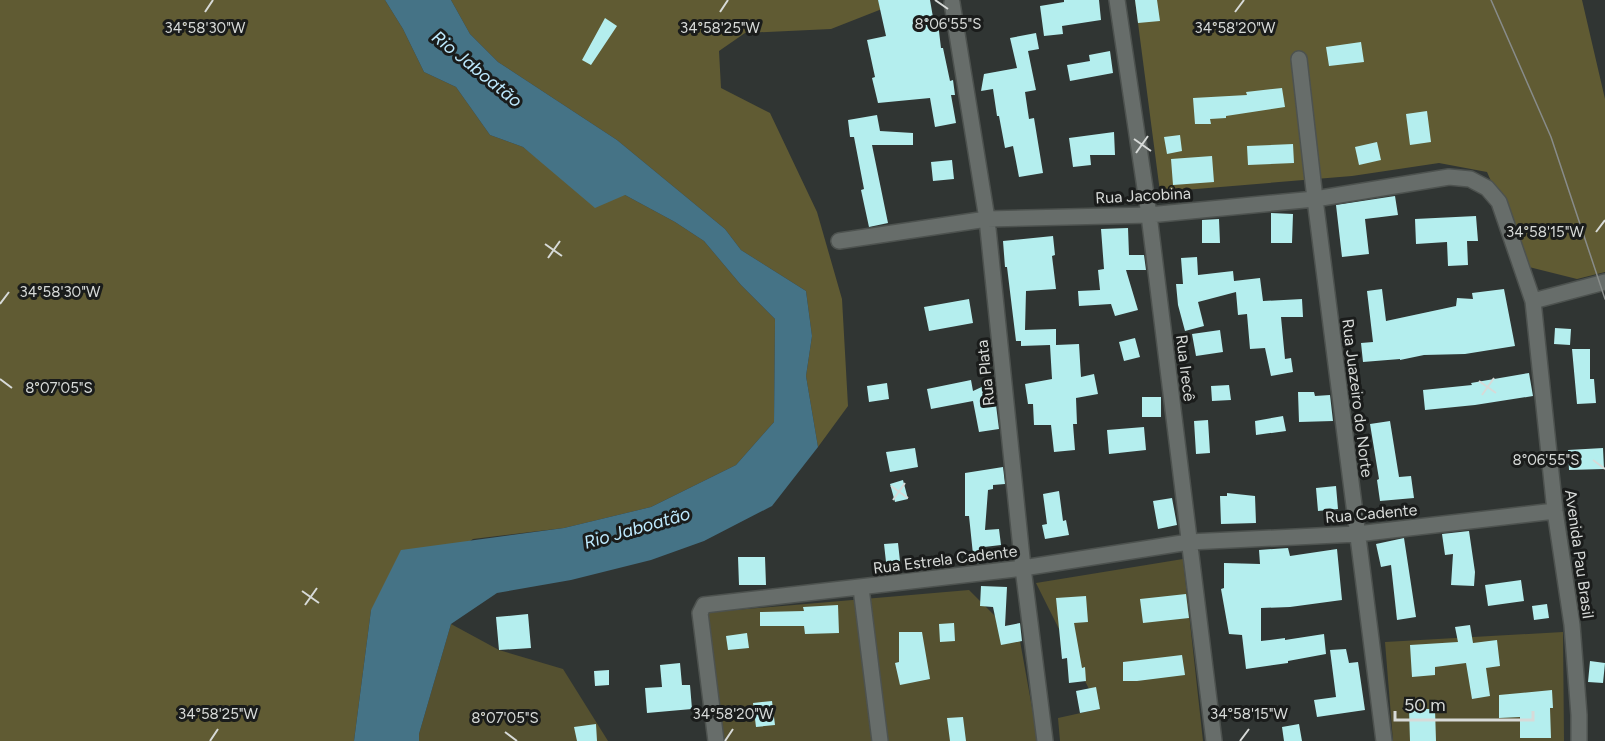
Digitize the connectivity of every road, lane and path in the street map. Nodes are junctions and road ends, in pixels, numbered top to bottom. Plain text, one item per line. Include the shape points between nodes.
1 (1117, 0) edge
2 (952, 3) dead end
3 (1299, 59) dead end
4 (1449, 177) joint
5 (1315, 199) junction
6 (1149, 215) junction
7 (987, 219) junction
8 (839, 241) dead end
9 (1605, 282) edge
10 (1533, 302) junction
11 (1555, 511) junction
12 (1357, 534) junction
13 (1189, 542) junction
14 (1023, 568) junction
15 (861, 588) junction
16 (716, 741) edge
17 (880, 741) edge
18 (1045, 741) edge
19 (1214, 741) edge
20 (1384, 741) edge
21 (1579, 741) edge

1 - 6 street, Rua Irecê
2 - 7 street, Rua Plata
3 - 5 street, Rua Juazeiro do Norte
4 - 5 street, Rua Jacobina
4 - 10 street, Avenida Pau Brasil via 1470,179 1487,188 1499,202
5 - 6 street, Rua Jacobina
5 - 12 street, Rua Juazeiro do Norte
6 - 7 street, Rua Jacobina
6 - 13 street, Rua Irecê
7 - 8 street, Rua Jacobina
7 - 14 street, Rua Plata
9 - 10 street
10 - 11 street, Avenida Pau Brasil
11 - 12 street, Rua Cadente
11 - 21 street, Avenida Pau Brasil via 1572,625
12 - 13 street, Rua Cadente
12 - 20 street, Rua Juazeiro do Norte
13 - 14 street, Rua Estrela Cadente
13 - 19 street, Rua Irecê
14 - 15 street, Rua Estrela Cadente
14 - 18 street, Rua Plata
15 - 16 street, Rua Estrela Cadente via 704,605 700,613
15 - 17 street

